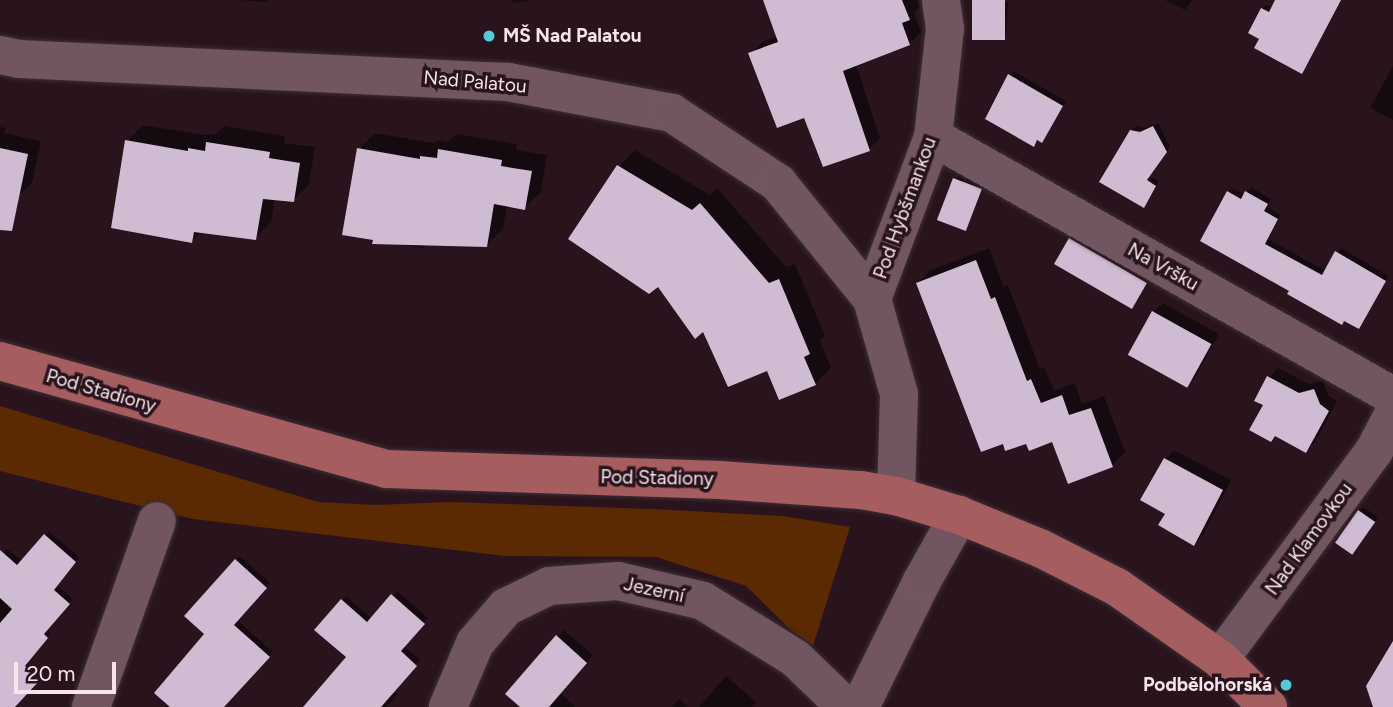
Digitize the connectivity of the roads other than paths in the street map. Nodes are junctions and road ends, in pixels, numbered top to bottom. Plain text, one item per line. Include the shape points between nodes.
1 (941, 0) edge
2 (0, 55) edge
3 (933, 137) junction
4 (872, 299) junction
5 (0, 361) edge
6 (1393, 396) edge
7 (1393, 415) edge
8 (897, 496) junction
9 (959, 515) junction
10 (157, 522) dead end
11 (1220, 659) junction
12 (91, 707) edge
13 (448, 707) edge
14 (846, 707) edge
15 (860, 707) edge
16 (1268, 707) edge

1 - 3 street, Pod Hybšmankou via 945,29
2 - 4 street, Nad Palatou via 508,82 672,113 778,183
3 - 4 street, Pod Hybšmankou
3 - 6 street, Na Vršku
4 - 8 street, Pod Hybšmankou via 900,394
5 - 8 main road, Pod Stadiony via 386,469 720,480
7 - 11 street, Nad Klamovkou via 1374,452
8 - 9 main road, Pod Stadiony
9 - 11 main road, Pod Stadiony via 1040,548 1117,587
9 - 15 street
10 - 12 street
11 - 16 main road, Pod Stadiony
13 - 14 street, Jezerní via 475,643 506,607 549,586 618,581 703,601 795,658

